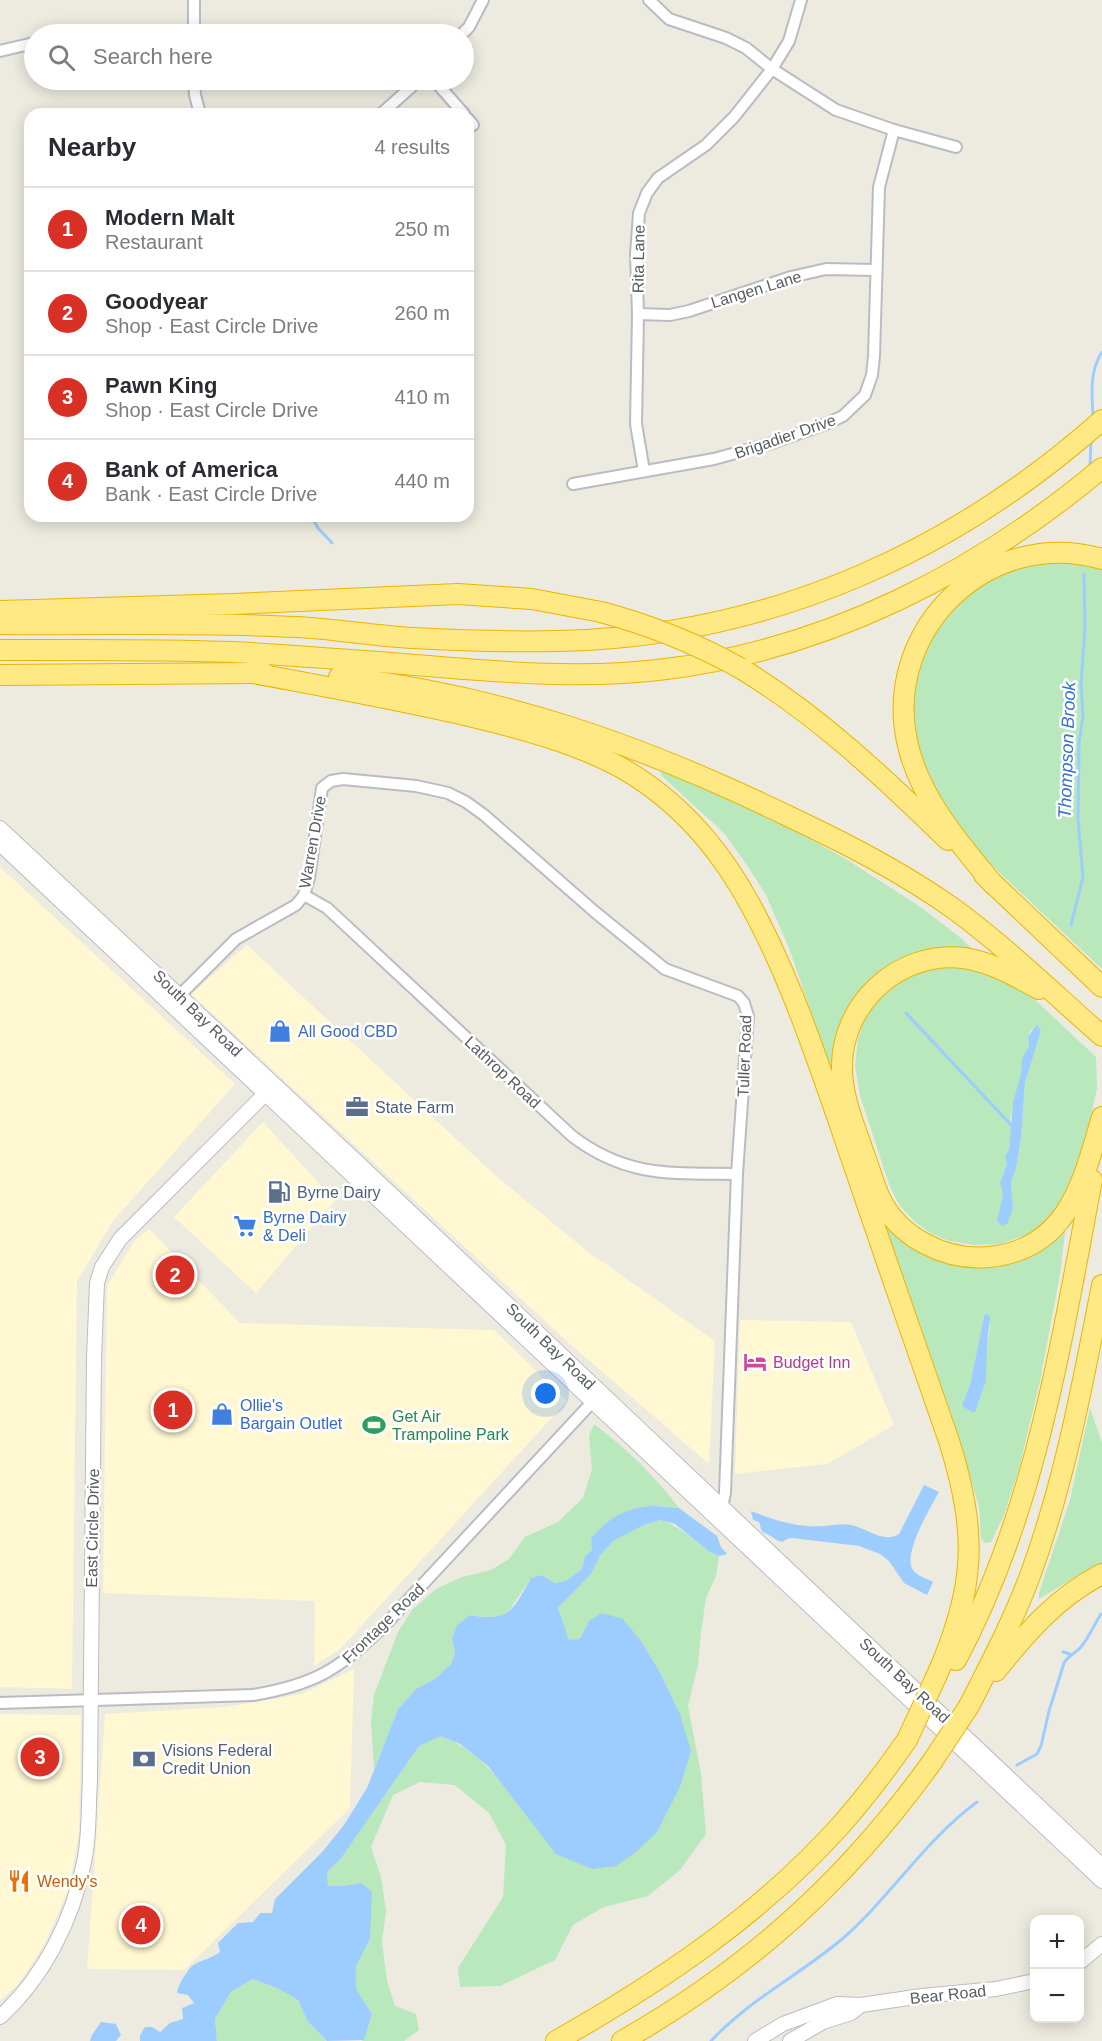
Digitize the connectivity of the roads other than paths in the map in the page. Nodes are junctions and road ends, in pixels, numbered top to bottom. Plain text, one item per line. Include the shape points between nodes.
1 (194, 0) edge
2 (483, 0) edge
3 (649, 0) edge
4 (801, 0) edge
5 (194, 24) edge
6 (471, 24) edge
7 (24, 45) edge
8 (0, 51) edge
9 (772, 69) junction
10 (195, 90) edge
11 (407, 90) edge
12 (443, 90) edge
13 (198, 108) edge
14 (388, 108) edge
15 (459, 108) edge
16 (894, 130) junction
17 (957, 147) dead end
18 (876, 270) junction
19 (638, 314) junction
20 (1102, 420) edge
21 (1102, 468) edge
22 (644, 471) junction
23 (573, 484) dead end
24 (1102, 559) edge
25 (0, 611) edge
26 (0, 624) edge
27 (0, 650) edge
28 (254, 673) junction
29 (0, 675) edge
30 (335, 780) joint
31 (0, 828) edge
32 (0, 844) edge
33 (994, 885) junction
34 (304, 895) junction
35 (1102, 987) edge
36 (180, 995) junction
37 (1082, 1019) junction
38 (1102, 1036) edge
39 (270, 1089) junction
40 (1102, 1117) edge
41 (1102, 1130) edge
42 (737, 1174) junction
43 (1102, 1285) edge
44 (596, 1397) junction
45 (718, 1511) junction
46 (1102, 1574) edge
47 (940, 1680) junction
48 (90, 1701) junction
49 (0, 1703) edge
50 (969, 1706) junction
51 (1102, 1866) edge
52 (1102, 1881) edge
53 (1102, 1944) edge
54 (1084, 1959) edge
55 (1030, 1982) edge
56 (861, 2005) junction
57 (0, 2017) edge
58 (556, 2041) edge
59 (622, 2041) edge
60 (755, 2041) edge
61 (790, 2041) edge

1 - 5 street
2 - 6 street
3 - 9 street via 669,19 726,38
4 - 9 street, Rita Lane via 789,41
7 - 8 street
9 - 16 street via 836,110
9 - 19 street, Rita Lane via 706,145 658,178 647,193 639,213
10 - 13 street
11 - 14 street
12 - 15 street
16 - 17 street
16 - 18 street, Brigadier Drive via 879,187
18 - 19 street, Langen Lane via 826,269 689,311
18 - 22 street, Brigadier Drive via 872,375 858,404 843,416 772,443 714,459
19 - 22 street, Rita Lane via 636,423
20 - 26 highway via 1066,452 973,518 907,555 788,603 696,627 617,637 520,641 411,638 231,624
21 - 27 highway via 1010,537 922,588 771,649 668,669 559,674 236,652
22 - 23 street, Brigadier Drive
24 - 33 highway via 1044,554 988,570 938,611 912,660 904,708 912,759 943,818
25 - 33 highway, bridge via 467,594 532,598 601,612 658,629 709,652 788,699 901,795
28 - 29 highway
28 - 37 highway via 362,680 469,699 575,728 695,772 839,841 924,889 990,936
28 - 47 highway via 506,725 586,752 662,794 725,861 758,915 802,1020 962,1486 969,1536 967,1582
30 - 34 street, Warren Drive via 322,788 320,794
30 - 42 street, Tuller Road via 416,786 448,793 466,802 665,969 738,996 748,1016
31 - 36 street, South Bay Road
32 - 39 street, South Bay Road
33 - 35 highway
34 - 36 street, Warren Drive via 296,905 236,939
34 - 42 street, Lathrop Road via 327,908 589,1149 609,1160 659,1173
36 - 39 street, South Bay Road
37 - 38 highway
37 - 40 highway via 1044,992 988,964 964,958 929,960 884,980 859,1006 844,1042 843,1082 875,1185 887,1210 922,1242 959,1256 984,1258 1009,1253 1035,1242 1057,1226 1080,1189
39 - 44 street, South Bay Road via 352,1157
39 - 48 street, East Circle Drive via 120,1239 97,1283
41 - 47 highway via 1029,1479 993,1582
42 - 45 street, Tuller Road via 725,1493
43 - 50 highway via 1072,1433 1043,1540 1017,1609
44 - 45 street, South Bay Road
44 - 48 street, Frontage Road via 384,1626 341,1664 308,1683 253,1695
45 - 51 street, South Bay Road
45 - 52 street, South Bay Road
46 - 50 highway via 1048,1611
47 - 58 highway, bridge via 907,1740 864,1798 761,1903 674,1970
48 - 49 street, Frontage Road
48 - 57 street, East Circle Drive via 87,1847 77,1889 60,1934 40,1970
50 - 59 highway, bridge via 932,1762 842,1873 760,1948
53 - 54 street
55 - 56 street, Bear Road
56 - 60 street, Bear Road via 837,2004 783,2024
56 - 61 street, Bear Road

